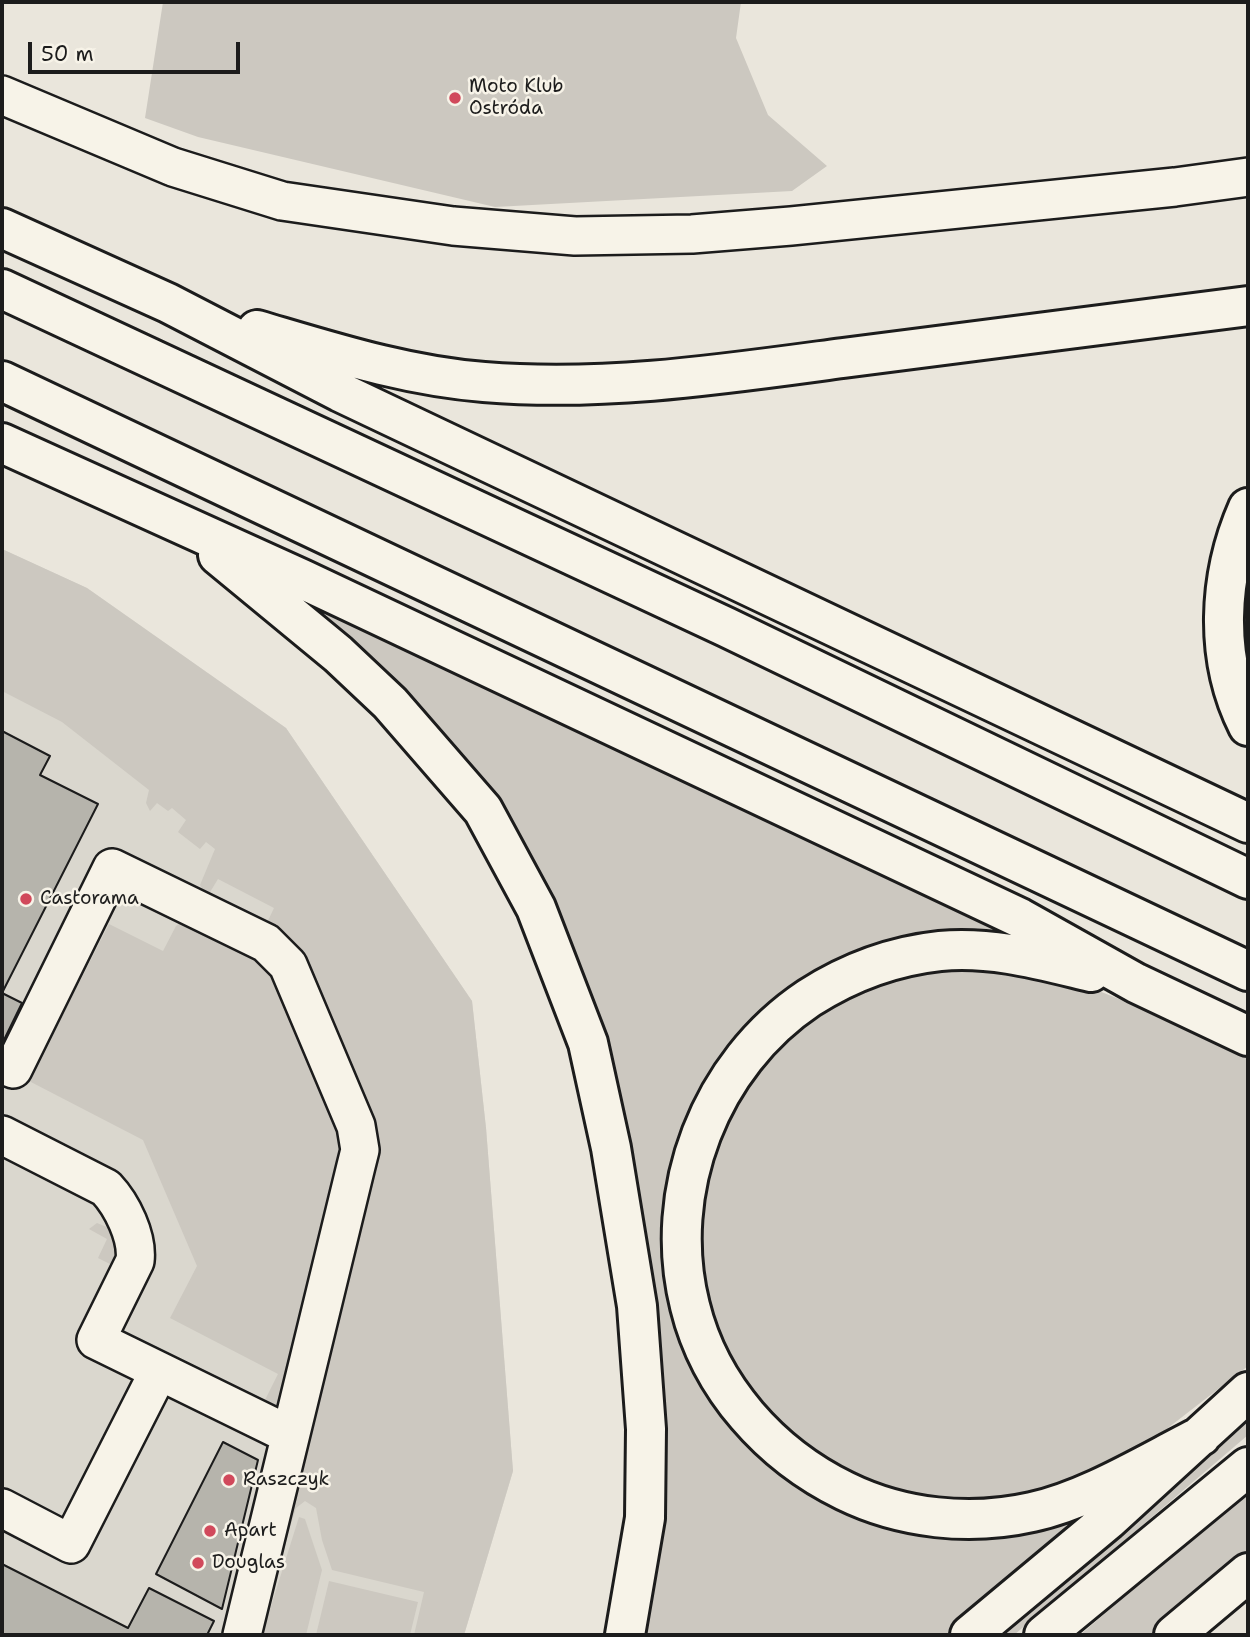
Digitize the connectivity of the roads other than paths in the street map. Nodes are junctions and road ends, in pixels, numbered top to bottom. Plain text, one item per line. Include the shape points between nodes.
1 (2, 95) edge
2 (1248, 177) edge
3 (2, 228) edge
4 (2, 289) edge
5 (168, 303) junction
6 (1248, 306) edge
7 (2, 381) edge
8 (2, 443) edge
9 (1248, 508) edge
10 (179, 523) junction
11 (1248, 726) edge
12 (1248, 823) edge
13 (1248, 878) edge
14 (1248, 971) edge
15 (1136, 983) junction
16 (1248, 1036) edge
17 (13, 1069) dead end
18 (2, 1136) edge
19 (159, 1371) junction
20 (1248, 1392) edge
21 (290, 1435) junction
22 (1201, 1436) junction
23 (1248, 1467) edge
24 (2, 1508) edge
25 (1248, 1573) edge
26 (242, 1635) edge
27 (625, 1635) edge
28 (970, 1635) edge
29 (1044, 1635) edge
30 (1174, 1635) edge

1 - 2 street via 173,167 282,201 453,226 575,236 791,226
3 - 5 highway
4 - 13 highway via 714,621
5 - 6 highway via 416,373 484,382 580,386 702,377
5 - 12 highway via 340,392
7 - 14 highway
8 - 10 highway
9 - 11 highway via 1231,557 1224,611 1227,663
10 - 15 highway via 1020,918
10 - 27 highway via 338,654 390,703 482,810 536,908 588,1043 638,1306 646,1429 645,1518
15 - 16 highway
15 - 22 highway via 1008,953 975,950 900,958 832,983 767,1031 735,1068 713,1106 696,1144 687,1182 684,1273 702,1341 739,1406 764,1434 823,1480 897,1511 943,1519 1033,1512 1091,1491
17 - 21 street via 112,868 266,943 288,965 360,1140
18 - 19 street via 106,1188 117,1199 137,1247 135,1261 96,1340
19 - 21 street
19 - 24 street via 71,1544
20 - 22 highway
21 - 26 street
22 - 28 highway
23 - 29 highway
25 - 30 highway

